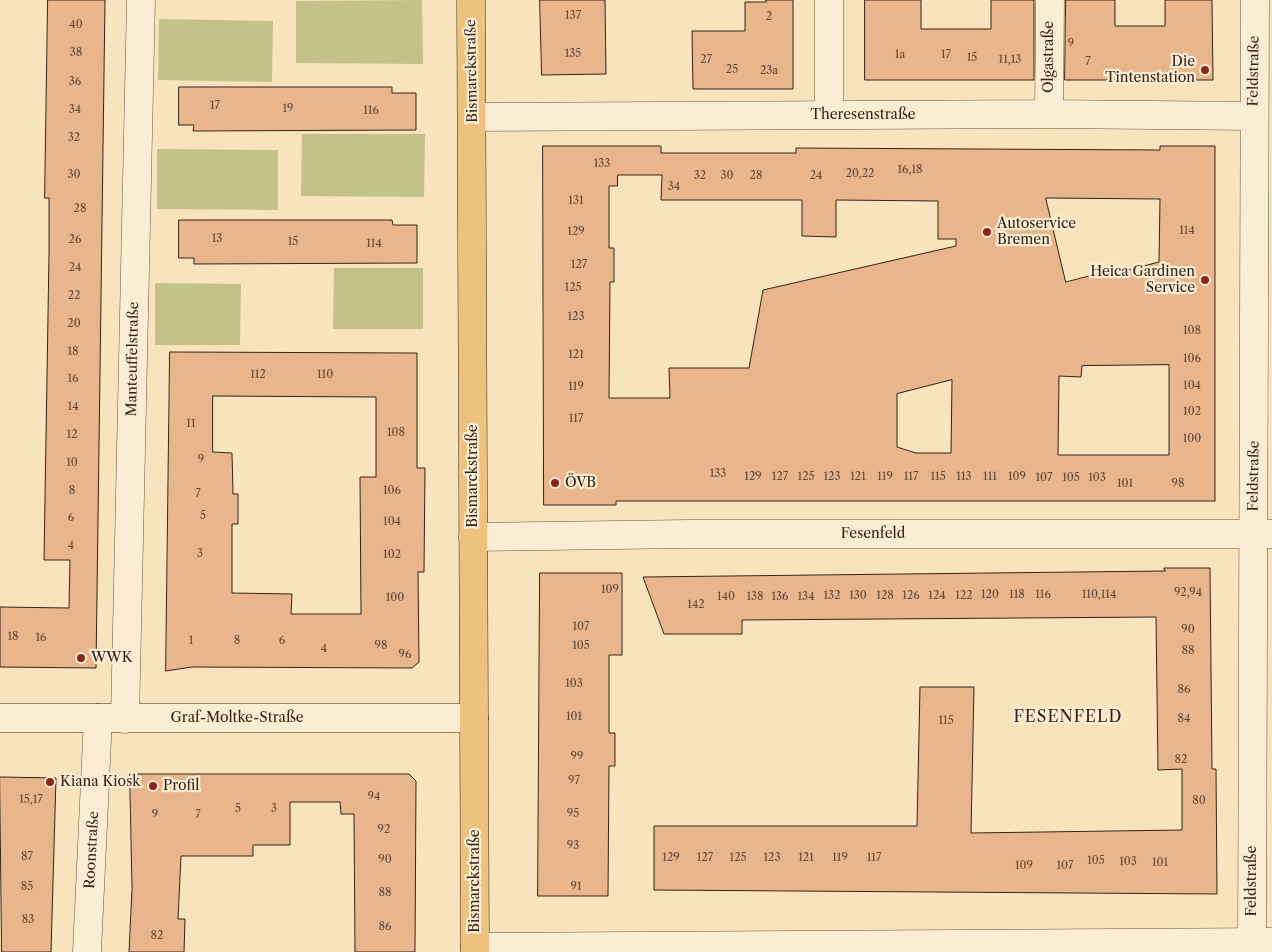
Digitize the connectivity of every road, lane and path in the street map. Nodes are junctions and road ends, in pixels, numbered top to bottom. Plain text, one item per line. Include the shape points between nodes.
1 (141, 0) edge
2 (471, 0) edge
3 (829, 0) edge
4 (1050, 0) edge
5 (1255, 0) edge
6 (1264, 41) edge
7 (1049, 114) junction
8 (829, 115) junction
9 (1253, 116) junction
10 (473, 117) junction
11 (1263, 388) edge
12 (1263, 534) edge
13 (473, 537) junction
14 (0, 718) edge
15 (98, 718) junction
16 (474, 718) junction
17 (125, 719) junction
18 (1259, 945) edge
19 (807, 948) edge
20 (475, 949) edge
21 (87, 952) edge

1 - 17 street, Manteuffelstraße
2 - 10 main road, Bismarckstraße
3 - 8 street
4 - 7 street, Olgastraße
5 - 6 street, Feldstraße
6 - 9 street, Feldstraße
7 - 8 street, Theresenstraße
7 - 9 street, Theresenstraße
8 - 10 street, Theresenstraße
9 - 11 street, Feldstraße
10 - 13 main road, Bismarckstraße
11 - 12 street, Feldstraße
12 - 13 street, Fesenfeld
12 - 18 street, Feldstraße
13 - 16 main road, Bismarckstraße
14 - 15 street, Graf-Moltke-Straße
15 - 17 street, Graf-Moltke-Straße
15 - 21 street, Roonstraße
16 - 17 street, Graf-Moltke-Straße
16 - 20 main road, Bismarckstraße
18 - 19 street
19 - 20 street

